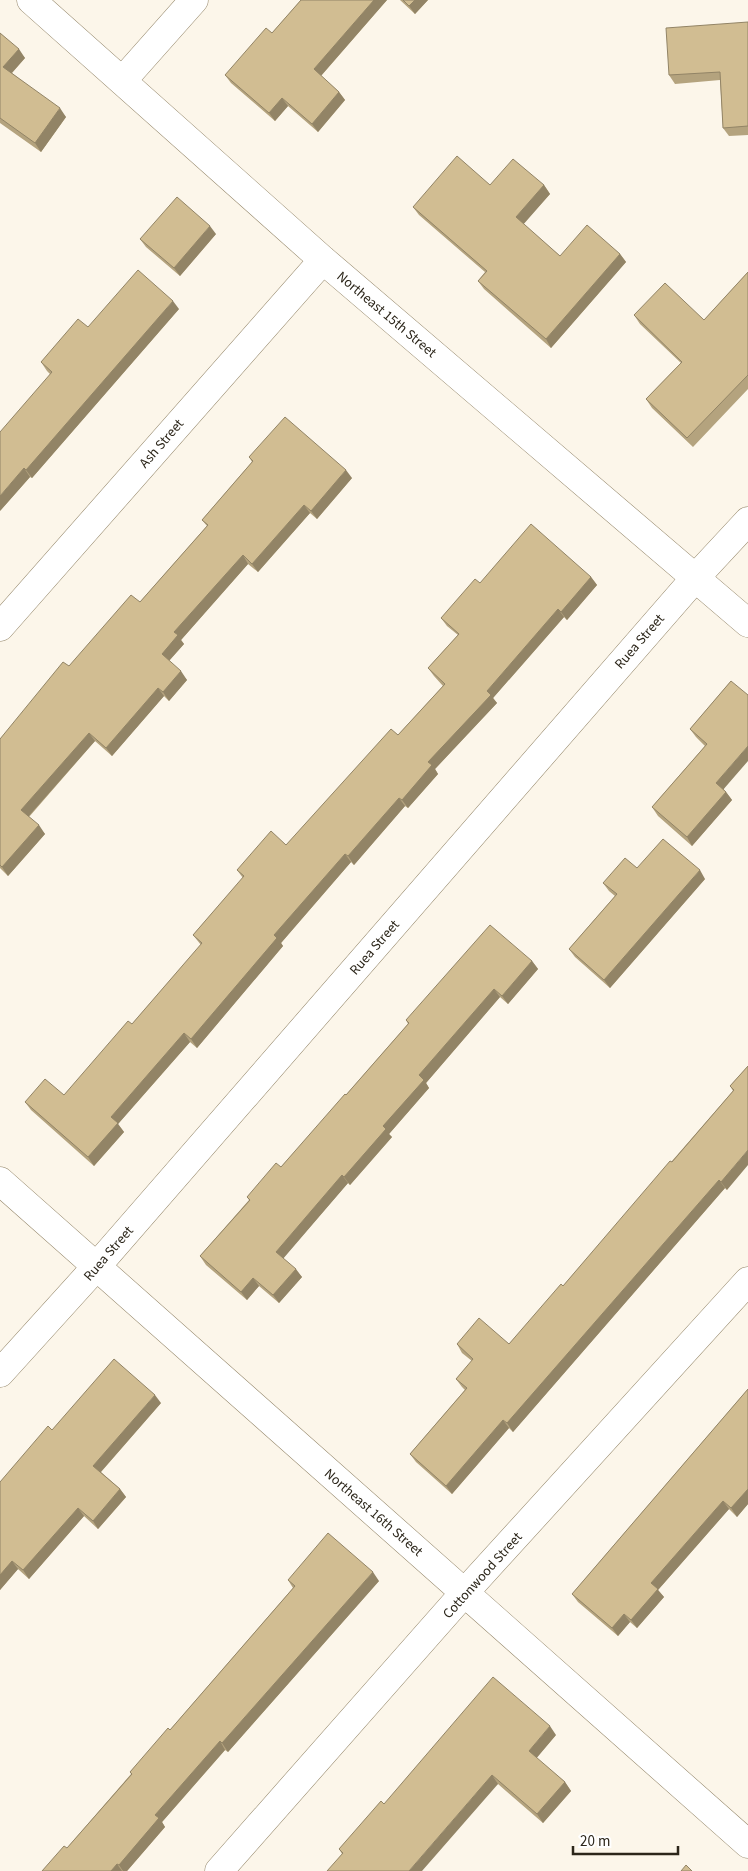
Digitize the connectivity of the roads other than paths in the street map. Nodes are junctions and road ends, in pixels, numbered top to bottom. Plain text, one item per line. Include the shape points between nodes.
1 (30, 0) edge
2 (194, 0) edge
3 (123, 80) junction
4 (323, 260) junction
5 (748, 521) edge
6 (696, 577) junction
7 (746, 616) edge
8 (0, 627) edge
9 (0, 1182) edge
10 (96, 1267) junction
11 (748, 1281) edge
12 (0, 1373) edge
13 (465, 1592) junction
14 (748, 1844) edge
15 (218, 1871) edge

1 - 3 street, Northeast 15th Street
2 - 3 street
3 - 4 street, Northeast 15th Street
4 - 6 street, Northeast 15th Street
4 - 8 street, Ash Street
5 - 6 street, Ruea Street
6 - 7 street, Northeast 15th Street
6 - 10 street, Ruea Street
9 - 10 street, Northeast 16th Street
10 - 12 street, Ruea Street
10 - 13 street, Northeast 16th Street
11 - 13 street, Cottonwood Street
13 - 14 street, Northeast 16th Street
13 - 15 street, Cottonwood Street

